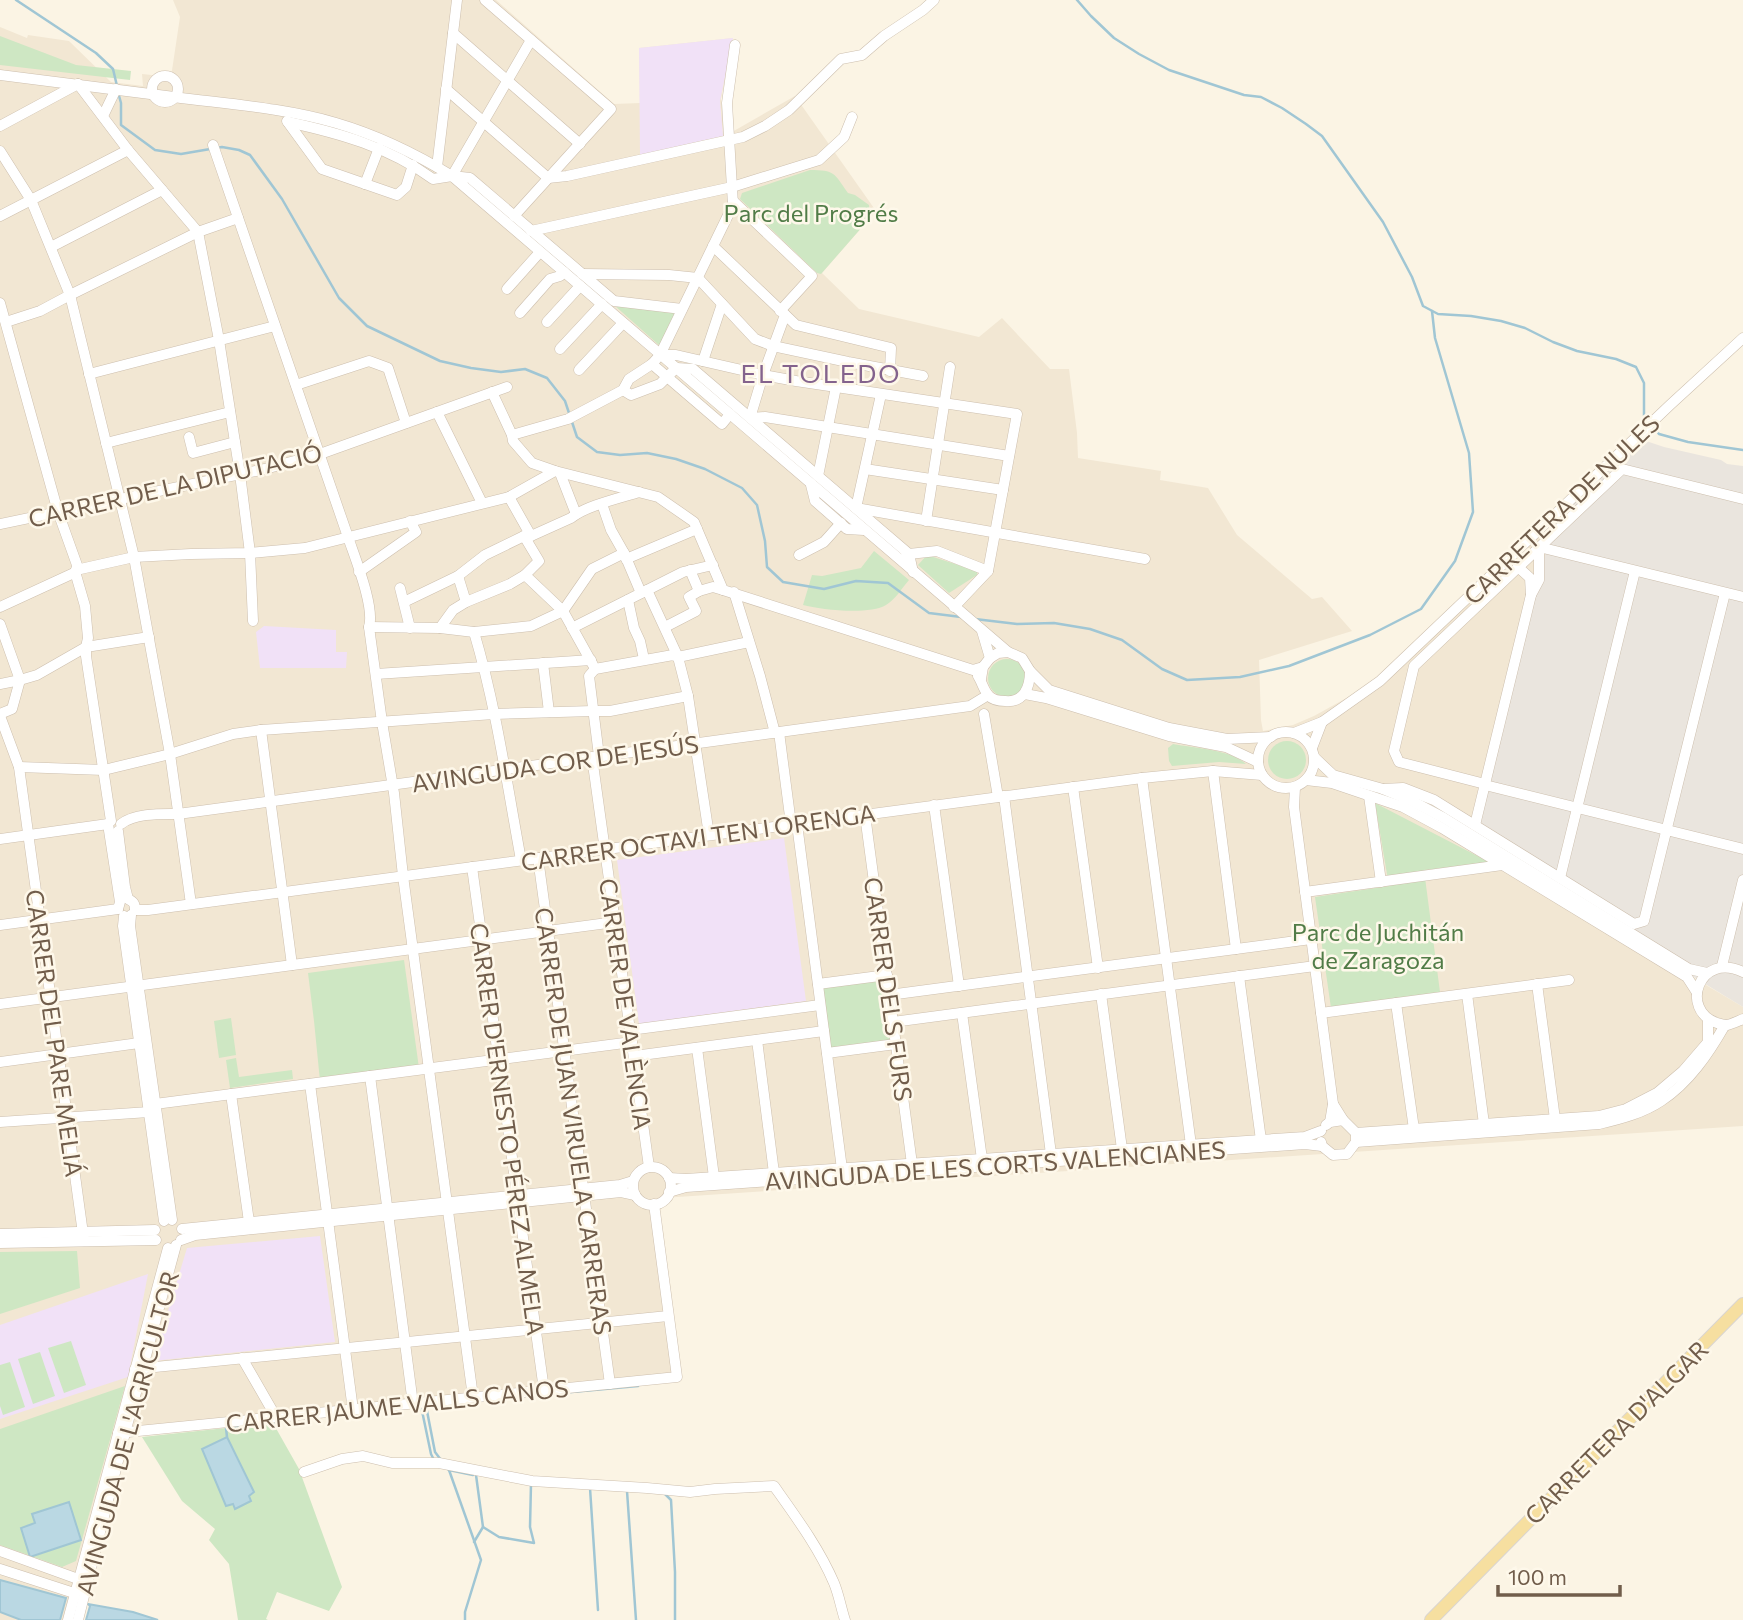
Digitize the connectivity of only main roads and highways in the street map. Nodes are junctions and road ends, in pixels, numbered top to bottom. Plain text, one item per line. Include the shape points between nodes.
1 (1743, 1304) edge
2 (1431, 1620) edge

1 - 2 main road, CARRETERA D'ALGAR

